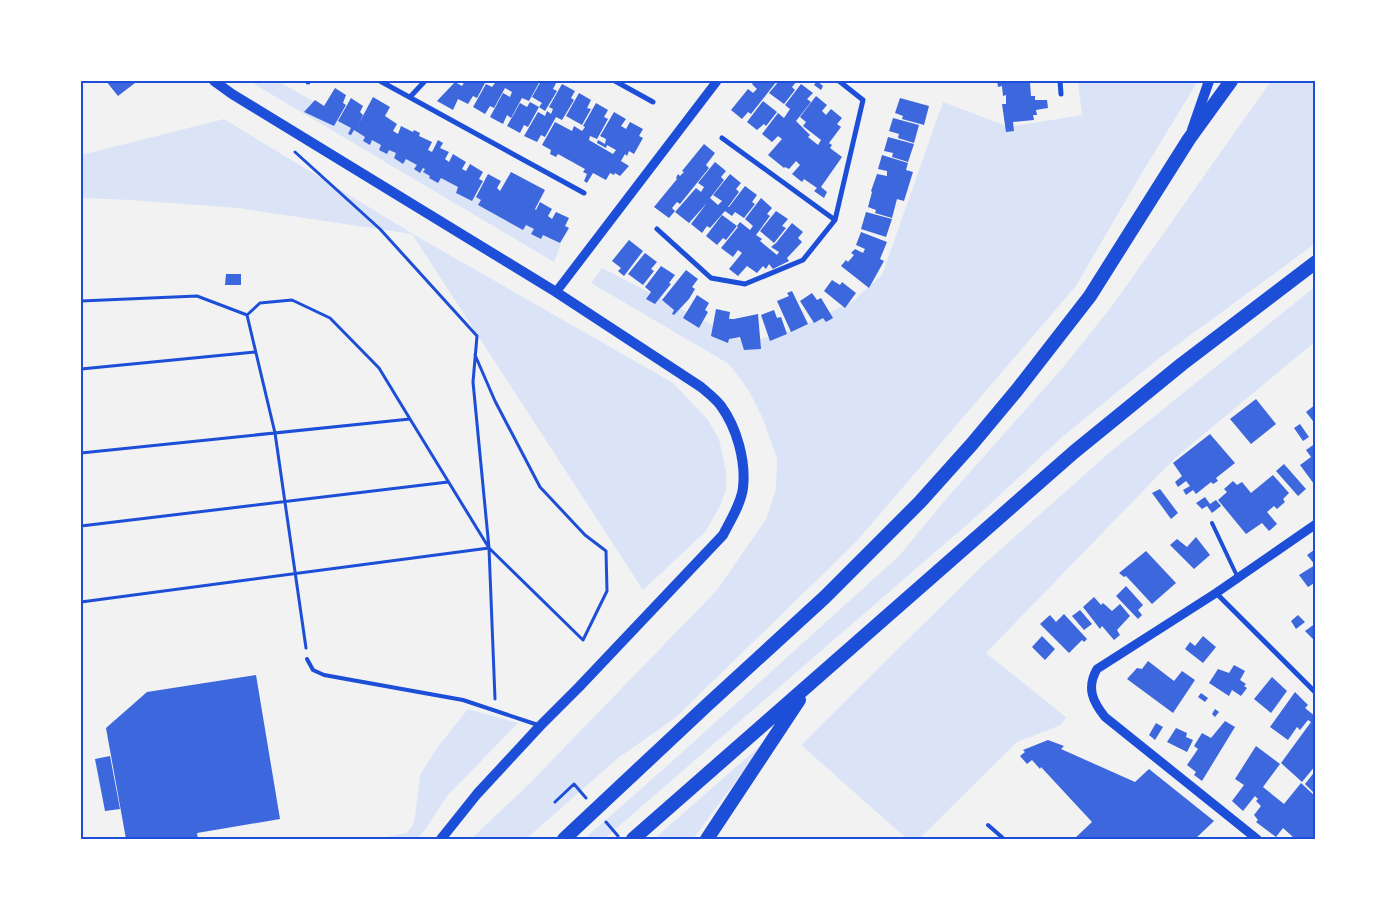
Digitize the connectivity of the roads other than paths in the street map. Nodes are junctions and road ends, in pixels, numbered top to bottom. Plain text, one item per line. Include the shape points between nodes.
1 (214, 81) edge
2 (380, 81) edge
3 (425, 81) edge
4 (615, 81) edge
5 (839, 81) edge
6 (1060, 81) edge
7 (1209, 81) edge
8 (1231, 81) edge
9 (712, 83) edge
10 (1061, 94) dead end
11 (410, 97) junction
12 (653, 102) dead end
13 (722, 138) dead end
14 (1188, 139) junction
15 (584, 193) dead end
16 (835, 220) junction
17 (657, 229) dead end
18 (1316, 262) edge
19 (556, 292) junction
20 (1212, 523) dead end
21 (1316, 524) edge
22 (1238, 578) junction
23 (1216, 593) junction
24 (307, 659) road end
25 (809, 685) junction
26 (1316, 693) edge
27 (540, 726) junction
28 (988, 824) dead end
29 (441, 839) edge
30 (564, 839) edge
31 (633, 839) edge
32 (707, 839) edge
33 (1004, 839) edge
34 (1257, 839) edge

1 - 19 main road
2 - 11 street
3 - 11 street
4 - 12 street
5 - 16 street via 863,100
6 - 10 street
7 - 14 main road
8 - 14 highway
9 - 19 street
11 - 15 street
13 - 16 street
14 - 30 highway via 1090,296 972,444 920,502 825,597
16 - 17 street via 803,260 745,284 711,278
18 - 25 highway via 1182,364 1074,452
19 - 27 main road via 702,387 720,405 738,441 743,489 723,535
20 - 22 lane
21 - 22 street
22 - 23 street
23 - 26 street
23 - 34 street via 1097,669 1091,686 1092,696 1105,717
24 - 27 lane via 313,670 324,675 463,700
25 - 31 highway
25 - 32 highway
27 - 29 main road
28 - 33 lane

